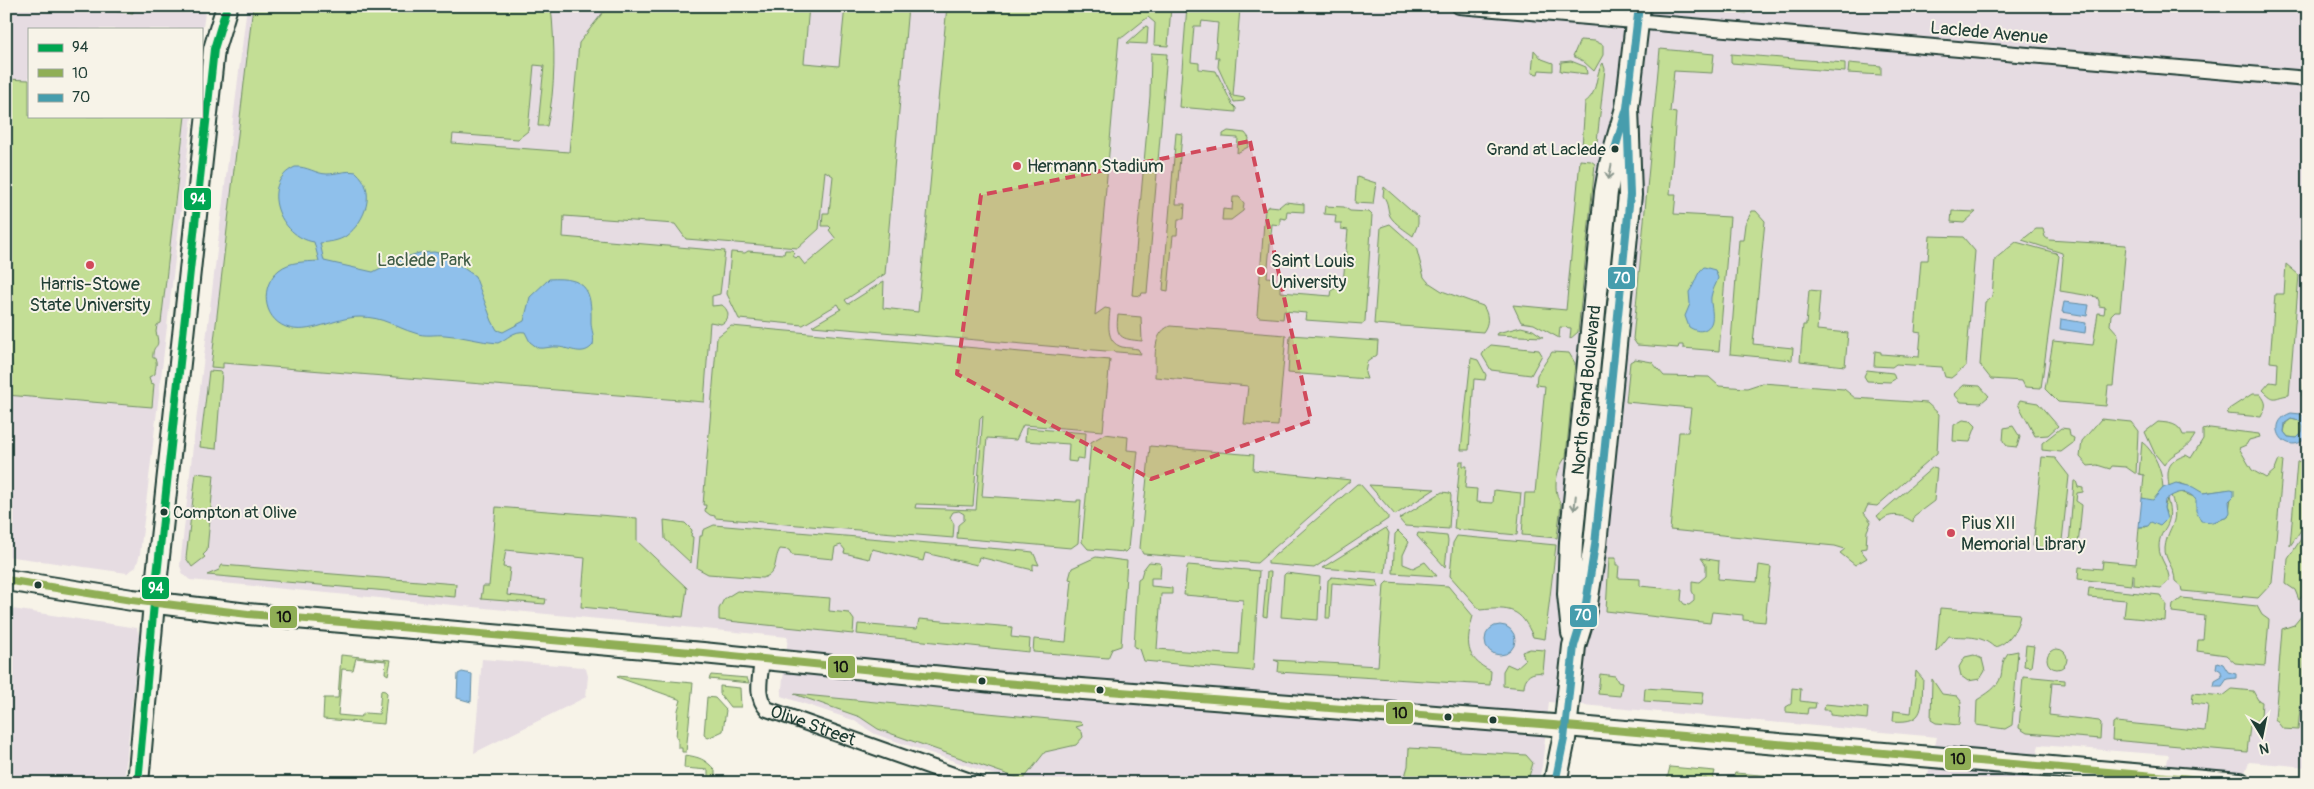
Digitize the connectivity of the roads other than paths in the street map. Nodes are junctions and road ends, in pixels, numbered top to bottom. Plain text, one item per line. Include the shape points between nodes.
1 (227, 6) edge
2 (1459, 6) edge
3 (1638, 14) edge
4 (2308, 79) edge
5 (6, 580) edge
6 (154, 603) junction
7 (762, 659) junction
8 (1566, 726) junction
9 (138, 783) edge
10 (976, 783) edge
11 (1555, 783) edge
12 (2240, 783) edge

1 - 6 main road via 214,49
2 - 3 street, Laclede Avenue
3 - 4 street, Laclede Avenue
3 - 8 main road, North Grand Boulevard via 1627,108 1606,192 1569,570 1574,646
5 - 6 main road
6 - 7 main road
6 - 9 main road
7 - 8 main road via 1013,684
7 - 10 street, Olive Street via 759,694 767,709
8 - 11 main road, North Grand Boulevard
8 - 12 main road

